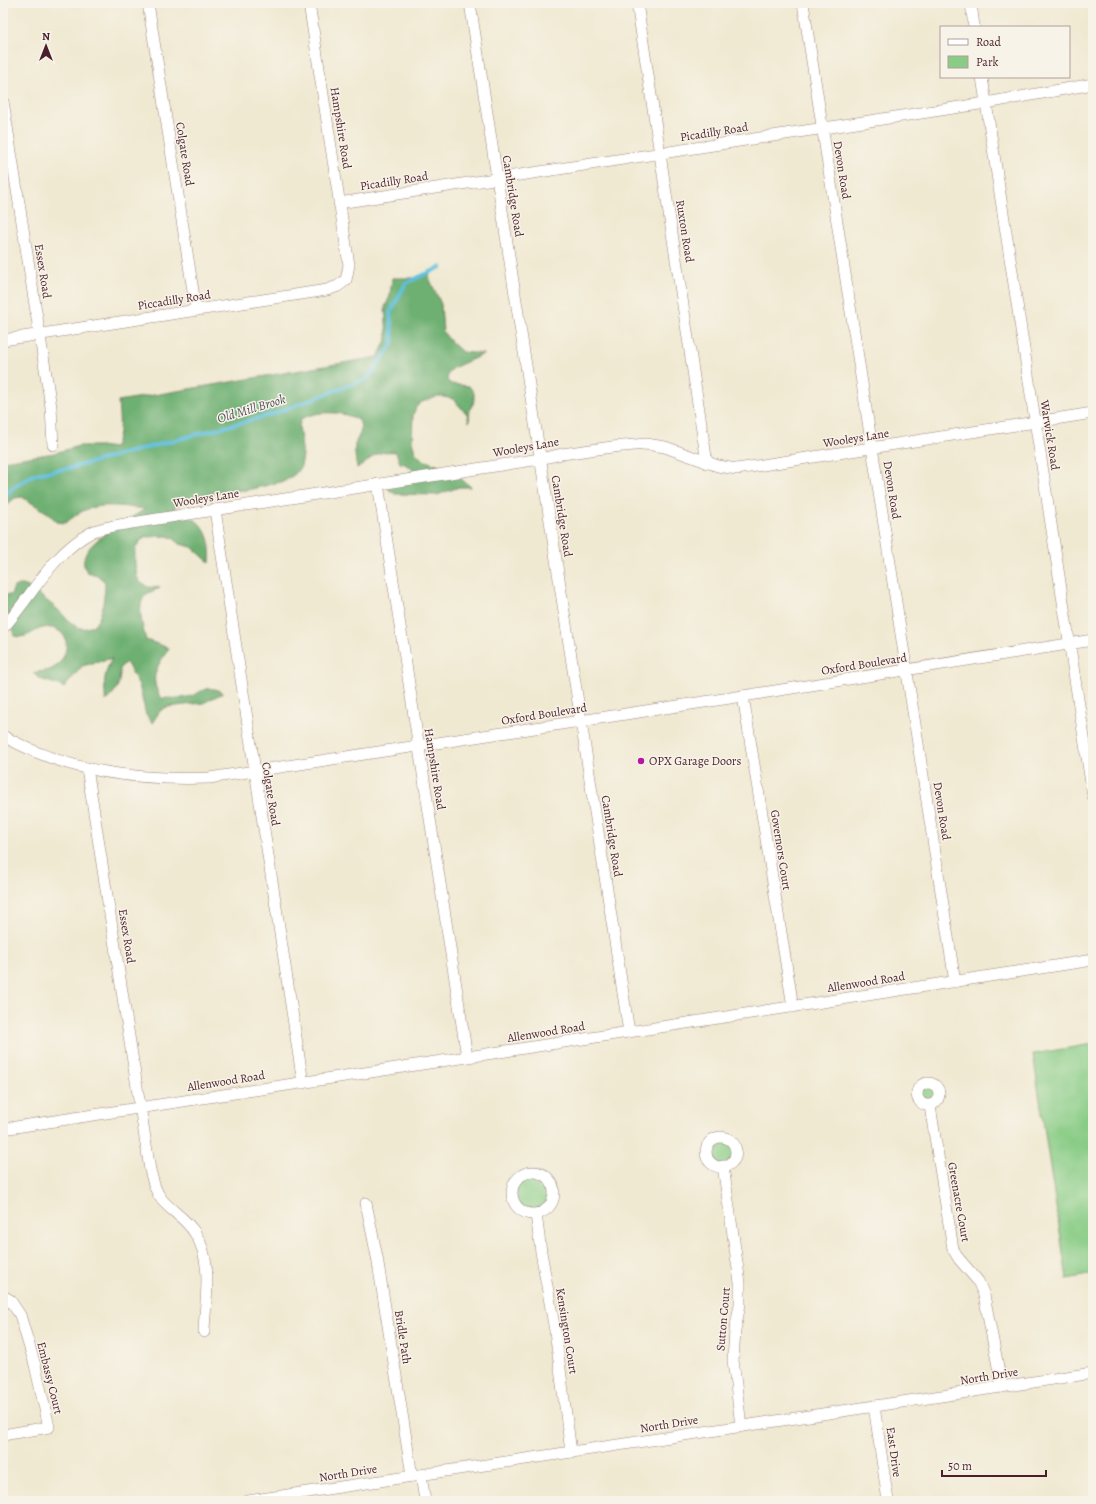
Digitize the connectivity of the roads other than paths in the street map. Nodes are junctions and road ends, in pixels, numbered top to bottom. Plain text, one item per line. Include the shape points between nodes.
1 (148, 3) edge
2 (308, 3) edge
3 (470, 3) edge
4 (637, 3) edge
5 (803, 3) edge
6 (970, 3) edge
7 (974, 26) edge
8 (982, 78) edge
9 (1093, 84) edge
10 (3, 101) edge
11 (986, 103) junction
12 (823, 129) junction
13 (660, 154) junction
14 (497, 179) junction
15 (339, 203) junction
16 (346, 280) joint
17 (196, 310) junction
18 (40, 334) junction
19 (3, 340) edge
20 (1093, 413) edge
21 (1035, 423) junction
22 (53, 445) dead end
23 (873, 448) junction
24 (540, 459) junction
25 (707, 463) junction
26 (378, 484) junction
27 (215, 510) junction
28 (3, 628) edge
29 (1093, 640) edge
30 (1070, 644) junction
31 (907, 671) junction
32 (743, 696) junction
33 (581, 721) junction
34 (3, 736) edge
35 (418, 746) junction
36 (88, 768) junction
37 (254, 771) junction
38 (1093, 796) edge
39 (1093, 960) edge
40 (955, 982) junction
41 (793, 1007) junction
42 (629, 1032) junction
43 (467, 1057) junction
44 (303, 1083) junction
45 (930, 1106) dead end
46 (140, 1108) junction
47 (3, 1129) edge
48 (723, 1166) dead end
49 (366, 1203) dead end
50 (536, 1214) dead end
51 (3, 1296) edge
52 (204, 1332) dead end
53 (1093, 1373) edge
54 (1002, 1387) junction
55 (874, 1406) junction
56 (741, 1426) junction
57 (3, 1435) edge
58 (571, 1452) junction
59 (416, 1475) junction
60 (248, 1501) edge
61 (425, 1501) edge
62 (888, 1501) edge

1 - 17 street, Colgate Road
2 - 15 street, Hampshire Road
3 - 14 street, Cambridge Road
4 - 13 street, Ruxton Road
5 - 12 street, Devon Road
6 - 7 street
8 - 11 street, Warwick Road
9 - 11 street, Picadilly Road
10 - 18 street, Essex Road
11 - 12 street, Picadilly Road
11 - 21 street, Warwick Road
12 - 13 street, Picadilly Road
12 - 23 street, Devon Road
13 - 14 street, Picadilly Road
13 - 25 street, Ruxton Road
14 - 15 street, Picadilly Road
14 - 24 street, Cambridge Road
15 - 16 street, Hampshire Road via 349,264
16 - 17 street, Piccadilly Road via 327,290
17 - 18 street, Piccadilly Road
18 - 19 street, Piccadilly Road
18 - 22 street, Essex Road via 51,407
20 - 21 street, Wooleys Lane
21 - 23 street, Wooleys Lane
21 - 30 street, Warwick Road
23 - 25 street, Wooleys Lane via 737,469
23 - 31 street, Devon Road
24 - 25 street, Wooleys Lane via 646,444 665,447
24 - 26 street, Wooleys Lane
24 - 33 street, Cambridge Road
26 - 27 street, Wooleys Lane
26 - 35 street, Hampshire Road
27 - 28 street, Wooleys Lane via 119,525 82,538 44,574
27 - 37 street, Colgate Road
29 - 30 street, Oxford Boulevard
30 - 31 street, Oxford Boulevard
30 - 38 street, Warwick Road
31 - 32 street, Oxford Boulevard
31 - 40 street, Devon Road
32 - 33 street, Oxford Boulevard
32 - 41 street, Governors Court
33 - 35 street, Oxford Boulevard
33 - 42 street, Cambridge Road
34 - 36 street, Oxford Boulevard via 36,752
35 - 37 street, Oxford Boulevard
35 - 43 street, Hampshire Road
36 - 37 street, Oxford Boulevard via 123,775 168,779 209,778
36 - 46 street, Essex Road
37 - 44 street, Colgate Road
39 - 40 street, Allenwood Road
40 - 41 street, Allenwood Road
41 - 42 street, Allenwood Road
42 - 43 street, Allenwood Road
43 - 44 street, Allenwood Road
44 - 46 street, Allenwood Road
45 - 54 street, Greenacre Court via 953,1248 978,1281 984,1295
46 - 47 street, Allenwood Road
46 - 52 street, Essex Road via 155,1188 163,1200 184,1219 195,1234 205,1256 208,1292
48 - 56 street, Sutton Court via 740,1283 733,1360
49 - 59 street, Bridle Path via 378,1257
50 - 58 street, Kensington Court
51 - 57 street, Embassy Court via 10,1300 20,1315 36,1365 49,1427
53 - 54 street, North Drive
54 - 55 street, North Drive
55 - 56 street, North Drive
55 - 62 street, East Drive
56 - 58 street, North Drive
58 - 59 street, North Drive
59 - 60 street, North Drive
59 - 61 street, Bridle Path

